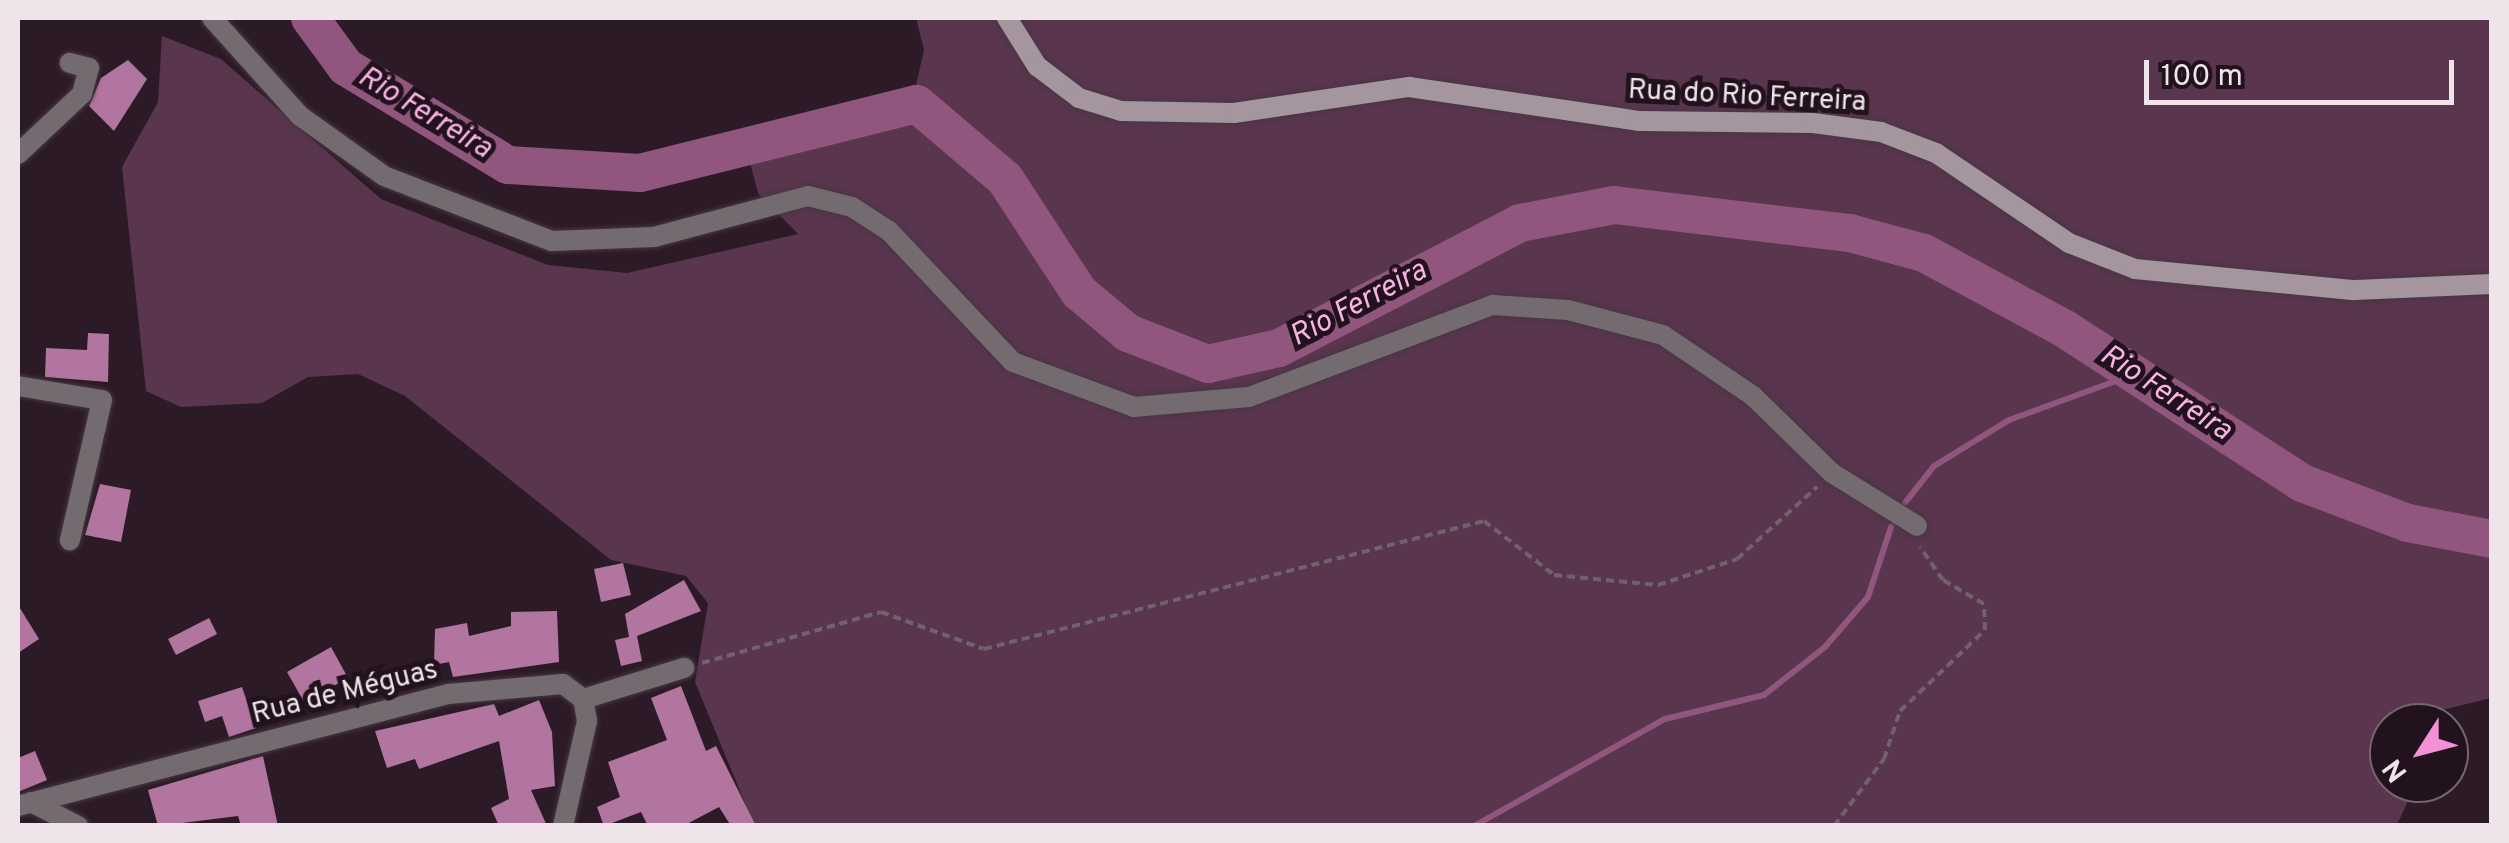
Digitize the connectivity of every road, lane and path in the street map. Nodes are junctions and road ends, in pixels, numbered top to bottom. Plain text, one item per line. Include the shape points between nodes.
1 (212, 18) edge
2 (1007, 18) edge
3 (70, 63) dead end
4 (18, 154) edge
5 (2492, 284) edge
6 (18, 386) edge
7 (1832, 473) junction
8 (1917, 526) joint
9 (70, 540) dead end
10 (684, 668) joint
11 (583, 699) junction
12 (24, 804) edge
13 (78, 826) edge
14 (563, 826) edge
15 (1834, 826) edge

1 - 7 street via 300,116 384,176 552,240 654,237 808,196 852,207 889,231 1013,362 1134,408 1249,397 1493,305 1568,310 1663,335 1752,396
2 - 5 street, Rua do Rio Ferreira via 1037,66 1079,98 1120,111 1234,113 1409,87 1640,121 1812,123 1881,132 1936,154 2070,242 2135,268 2354,290
3 - 4 street via 88,68 82,94
6 - 9 street via 102,400
7 - 8 street
7 - 10 path via 1737,559 1658,585 1554,574 1484,521 984,649 881,612
8 - 15 path via 1912,536 1943,580 1984,604 1986,630 1900,711 1884,759
10 - 11 street
11 - 12 street, Rua de Méguas via 563,684 448,694
11 - 14 street via 588,721
12 - 13 street

